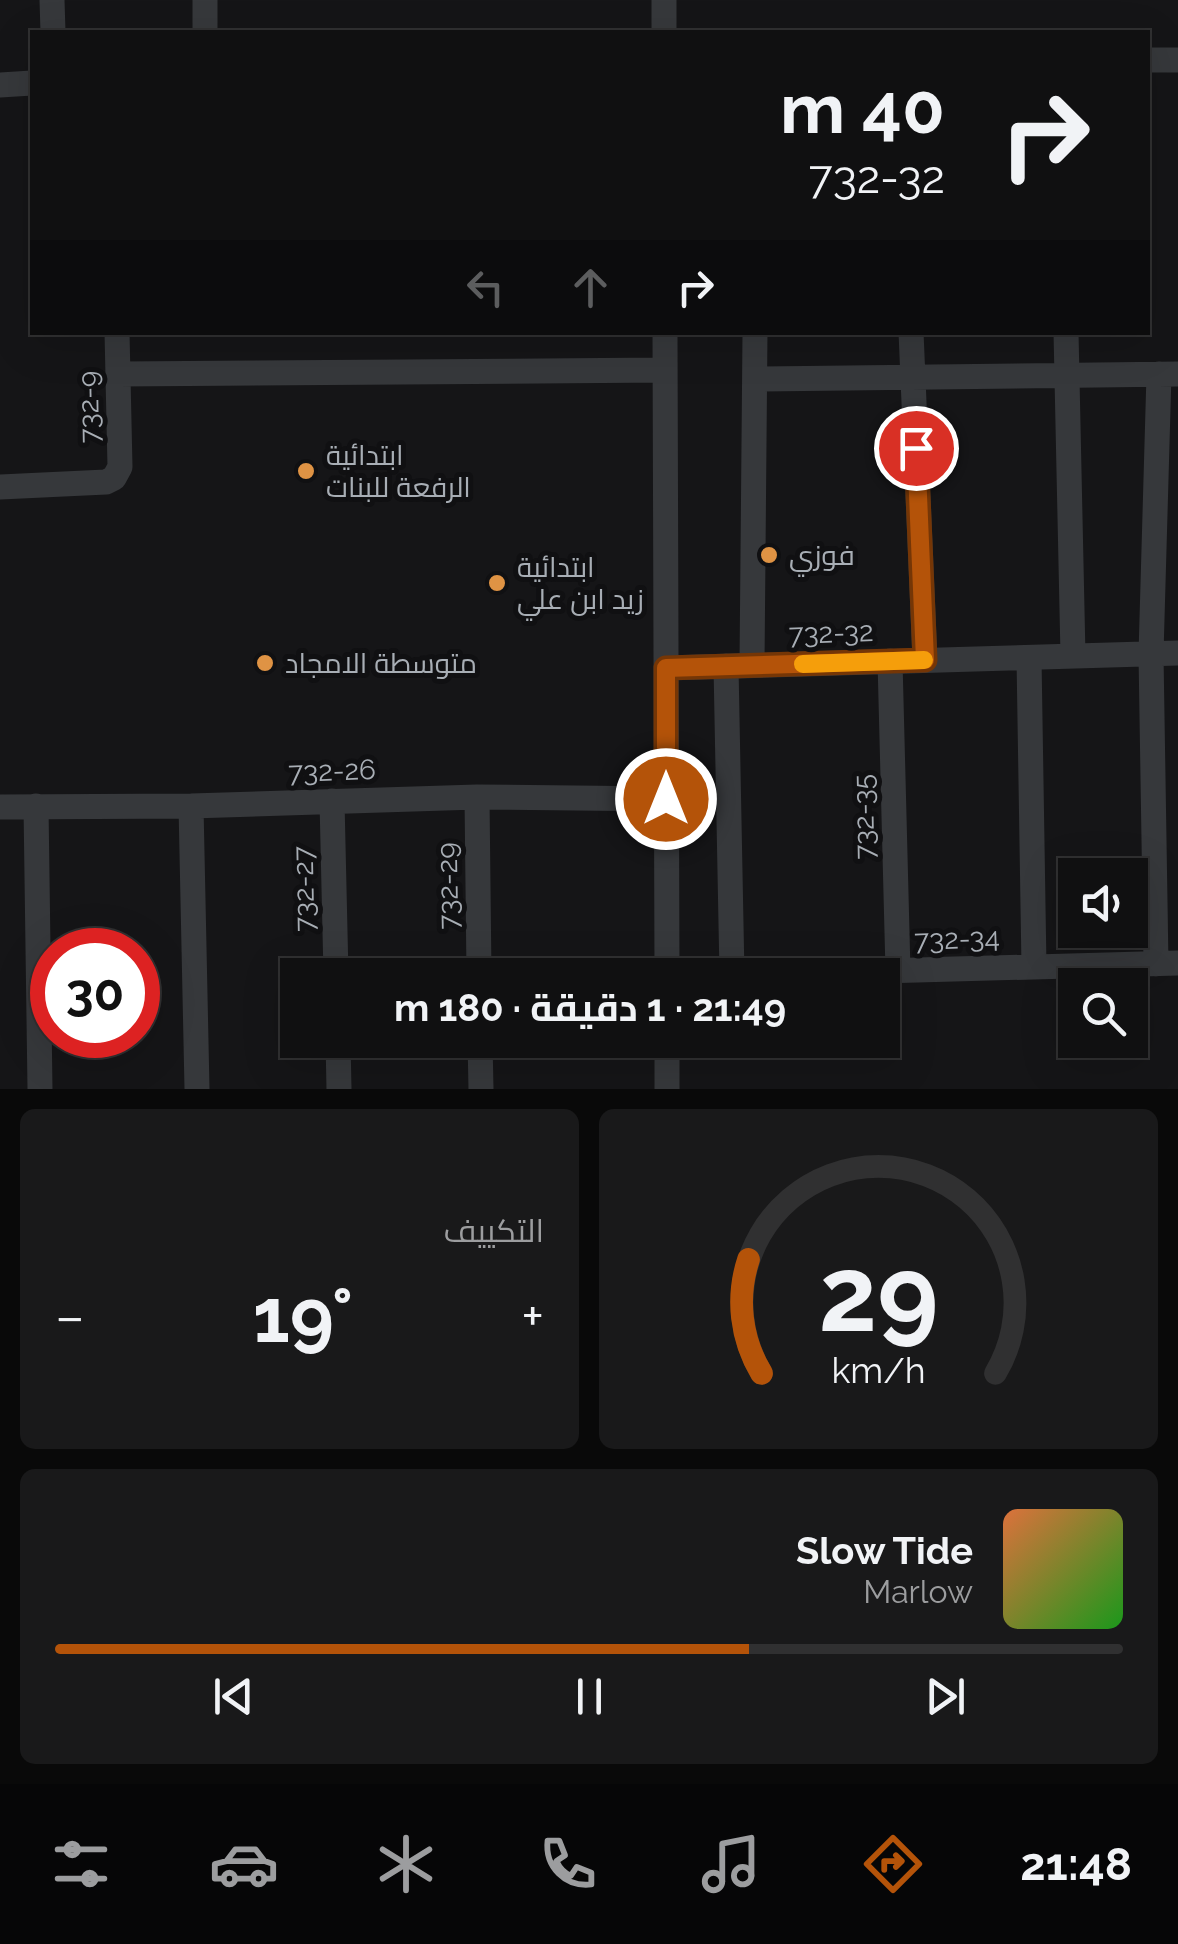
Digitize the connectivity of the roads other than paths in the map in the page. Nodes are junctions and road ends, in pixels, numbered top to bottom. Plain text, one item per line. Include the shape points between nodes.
1 (52, 0) edge
2 (205, 0) edge
3 (664, 0) edge
4 (53, 30) edge
5 (204, 30) edge
6 (664, 30) edge
7 (1150, 60) edge
8 (1178, 60) edge
9 (30, 83) edge
10 (0, 85) edge
11 (117, 335) edge
12 (665, 335) edge
13 (755, 335) edge
14 (911, 335) edge
15 (1066, 335) edge
16 (665, 370) junction
17 (118, 374) junction
18 (1168, 374) edge
19 (1067, 375) junction
20 (912, 377) junction
21 (754, 379) junction
22 (0, 487) edge
23 (1178, 653) edge
24 (1151, 654) junction
25 (1072, 656) junction
26 (1029, 658) junction
27 (925, 660) junction
28 (890, 661) junction
29 (739, 665) junction
30 (666, 668) junction
31 (477, 797) junction
32 (666, 799) junction
33 (332, 802) junction
34 (36, 806) junction
35 (191, 806) junction
36 (0, 807) edge
37 (336, 958) edge
38 (479, 958) edge
39 (667, 958) edge
40 (735, 958) edge
41 (898, 958) edge
42 (1167, 964) edge
43 (1034, 967) junction
44 (900, 971) edge
45 (338, 1058) edge
46 (480, 1058) edge
47 (667, 1058) edge
48 (40, 1089) edge
49 (197, 1089) edge
50 (339, 1089) edge
51 (480, 1089) edge
52 (667, 1089) edge

1 - 4 street
2 - 5 street
3 - 6 street
7 - 8 street
9 - 10 street
11 - 17 street, 732-9
12 - 16 street
13 - 21 street
14 - 20 street
15 - 19 street
16 - 17 street
16 - 30 street
17 - 22 street, 732-9 via 120,467 114,478
18 - 19 street
18 - 24 street
19 - 20 street
19 - 25 street
20 - 21 street
20 - 27 street
21 - 29 street
23 - 24 street, 732-32
24 - 25 street, 732-32
24 - 42 street
25 - 26 street, 732-32
26 - 27 street, 732-32
26 - 43 street
27 - 28 street, 732-32
28 - 29 street, 732-32
28 - 41 street, 732-35
29 - 30 street, 732-32
29 - 40 street
30 - 32 street
31 - 32 street, 732-26
31 - 33 street, 732-26
31 - 38 street, 732-29
32 - 39 street
33 - 35 street, 732-26
33 - 37 street, 732-27
34 - 35 street, 732-26
34 - 36 street, 732-26
34 - 48 street
35 - 49 street
42 - 43 street, 732-34
43 - 44 street, 732-34
45 - 50 street
46 - 51 street
47 - 52 street

